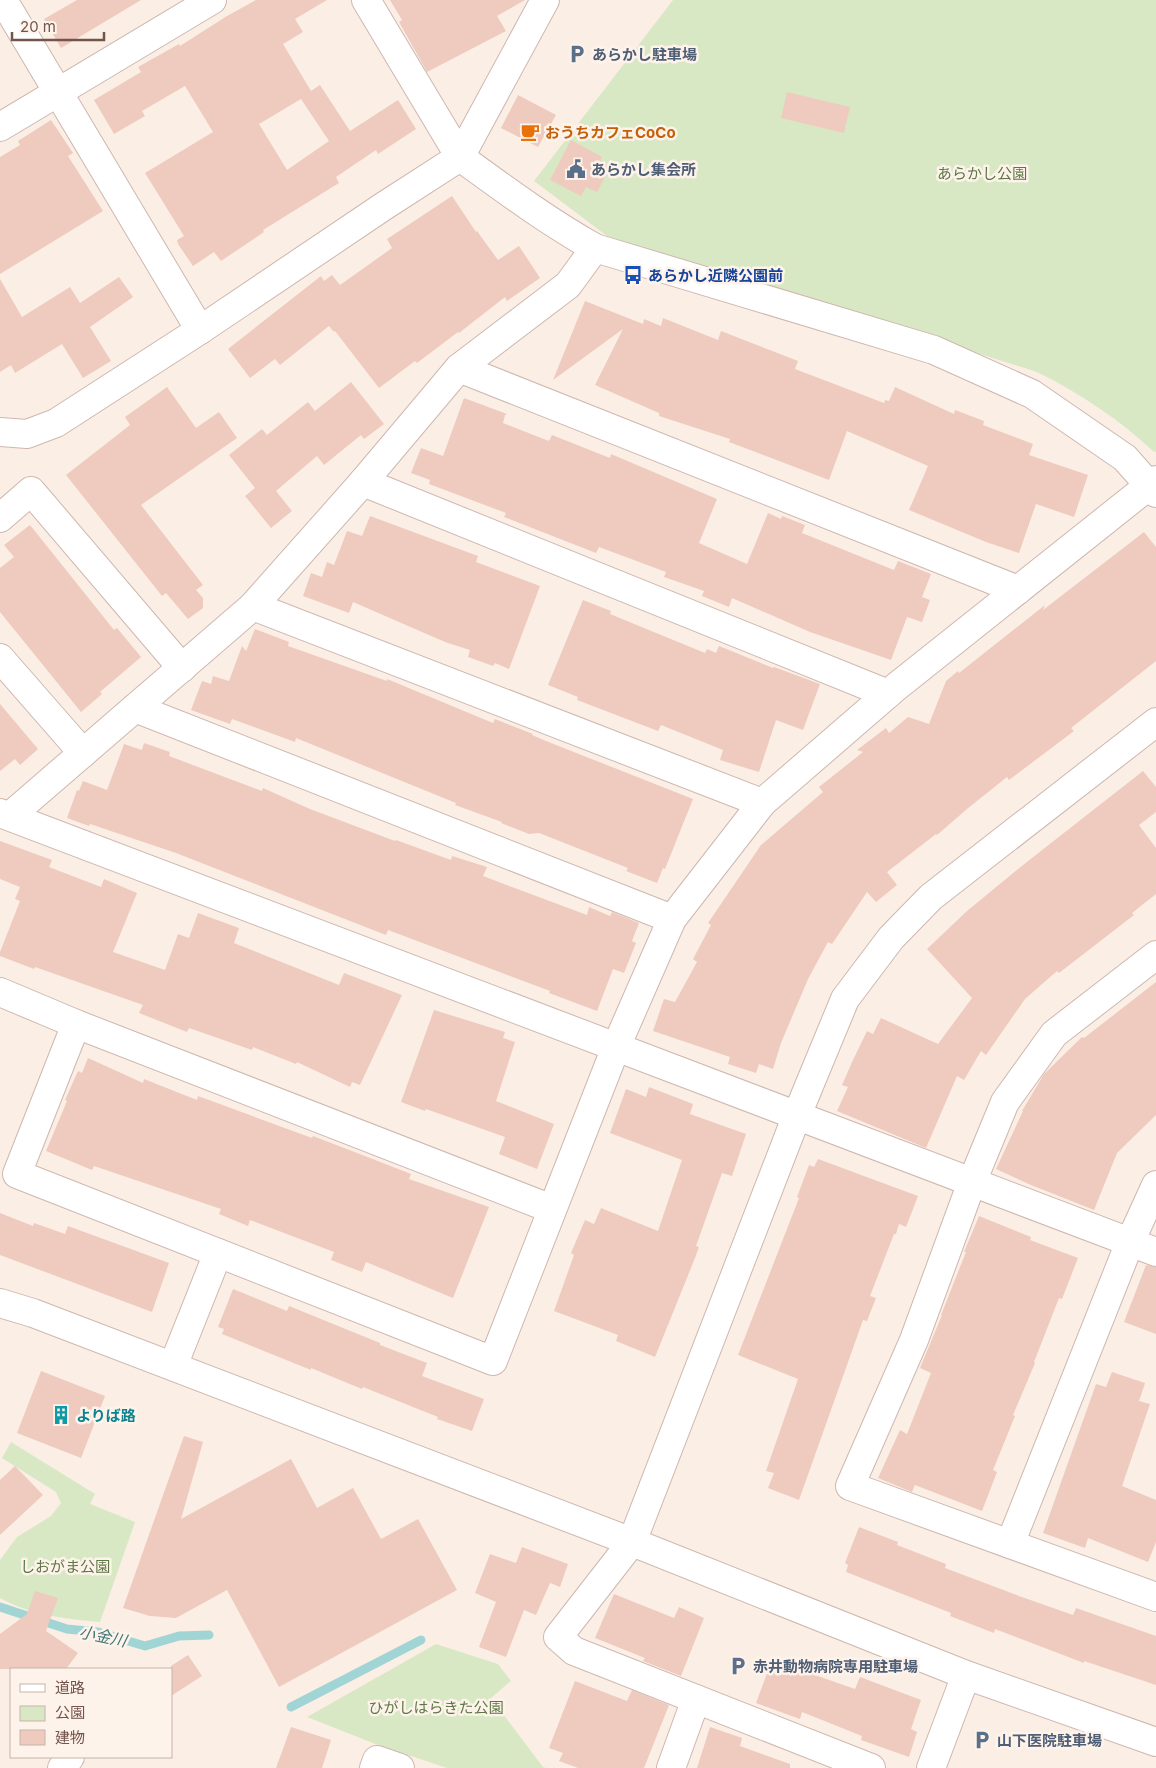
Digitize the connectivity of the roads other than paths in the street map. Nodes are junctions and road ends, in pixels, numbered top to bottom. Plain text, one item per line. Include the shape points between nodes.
1 (3, 0) edge
2 (212, 0) edge
3 (366, 0) edge
4 (545, 0) edge
5 (58, 92) junction
6 (0, 127) edge
7 (460, 156) junction
8 (595, 248) junction
9 (200, 330) junction
10 (459, 368) junction
11 (0, 432) edge
12 (363, 482) junction
13 (1154, 486) edge
14 (0, 518) edge
15 (1018, 590) junction
16 (253, 606) junction
17 (0, 658) edge
18 (182, 668) junction
19 (888, 694) junction
20 (135, 708) junction
21 (1156, 722) edge
22 (83, 752) junction
23 (762, 803) junction
24 (5, 814) edge
25 (672, 919) junction
26 (1156, 955) edge
27 (0, 992) edge
28 (76, 1024) junction
29 (616, 1047) junction
30 (797, 1115) junction
31 (9, 1171) edge
32 (972, 1182) junction
33 (1156, 1185) edge
34 (552, 1209) junction
35 (1130, 1242) junction
36 (1156, 1252) edge
37 (218, 1253) junction
38 (0, 1303) edge
39 (173, 1366) junction
40 (632, 1542) junction
41 (1010, 1544) junction
42 (1156, 1597) edge
43 (966, 1675) junction
44 (696, 1699) junction
45 (1156, 1742) edge
46 (374, 1768) edge
47 (400, 1768) edge
48 (670, 1768) edge
49 (871, 1768) edge
50 (931, 1768) edge

1 - 5 street
2 - 5 street
3 - 7 street
4 - 7 street
5 - 6 street
5 - 9 street
7 - 8 street via 524,204
7 - 9 street
8 - 10 street via 568,285
8 - 13 street via 934,350 1032,394 1125,458
9 - 11 street via 56,423 27,434
10 - 12 street
10 - 15 street
12 - 16 street
12 - 19 street
13 - 15 street
14 - 18 street via 31,491
15 - 19 street
16 - 18 street
16 - 23 street
17 - 22 street
18 - 20 street
19 - 23 street
20 - 22 street
20 - 25 street
21 - 30 street via 931,897 891,938 845,999
22 - 24 street
23 - 25 street
24 - 29 street
25 - 29 street
26 - 32 street via 1054,1034 1005,1102
27 - 28 street
28 - 31 street
28 - 34 street
29 - 30 street
29 - 34 street
30 - 32 street
30 - 40 street
31 - 37 street
32 - 35 street
32 - 41 street via 914,1340 850,1486
33 - 35 street
34 - 37 street via 493,1362
35 - 36 street
35 - 41 street
37 - 39 street
38 - 39 street
39 - 40 street
40 - 43 street
40 - 44 street via 558,1637 574,1651
41 - 42 street
43 - 45 street
43 - 50 street
44 - 48 street
44 - 49 street
46 - 47 street via 377,1760

